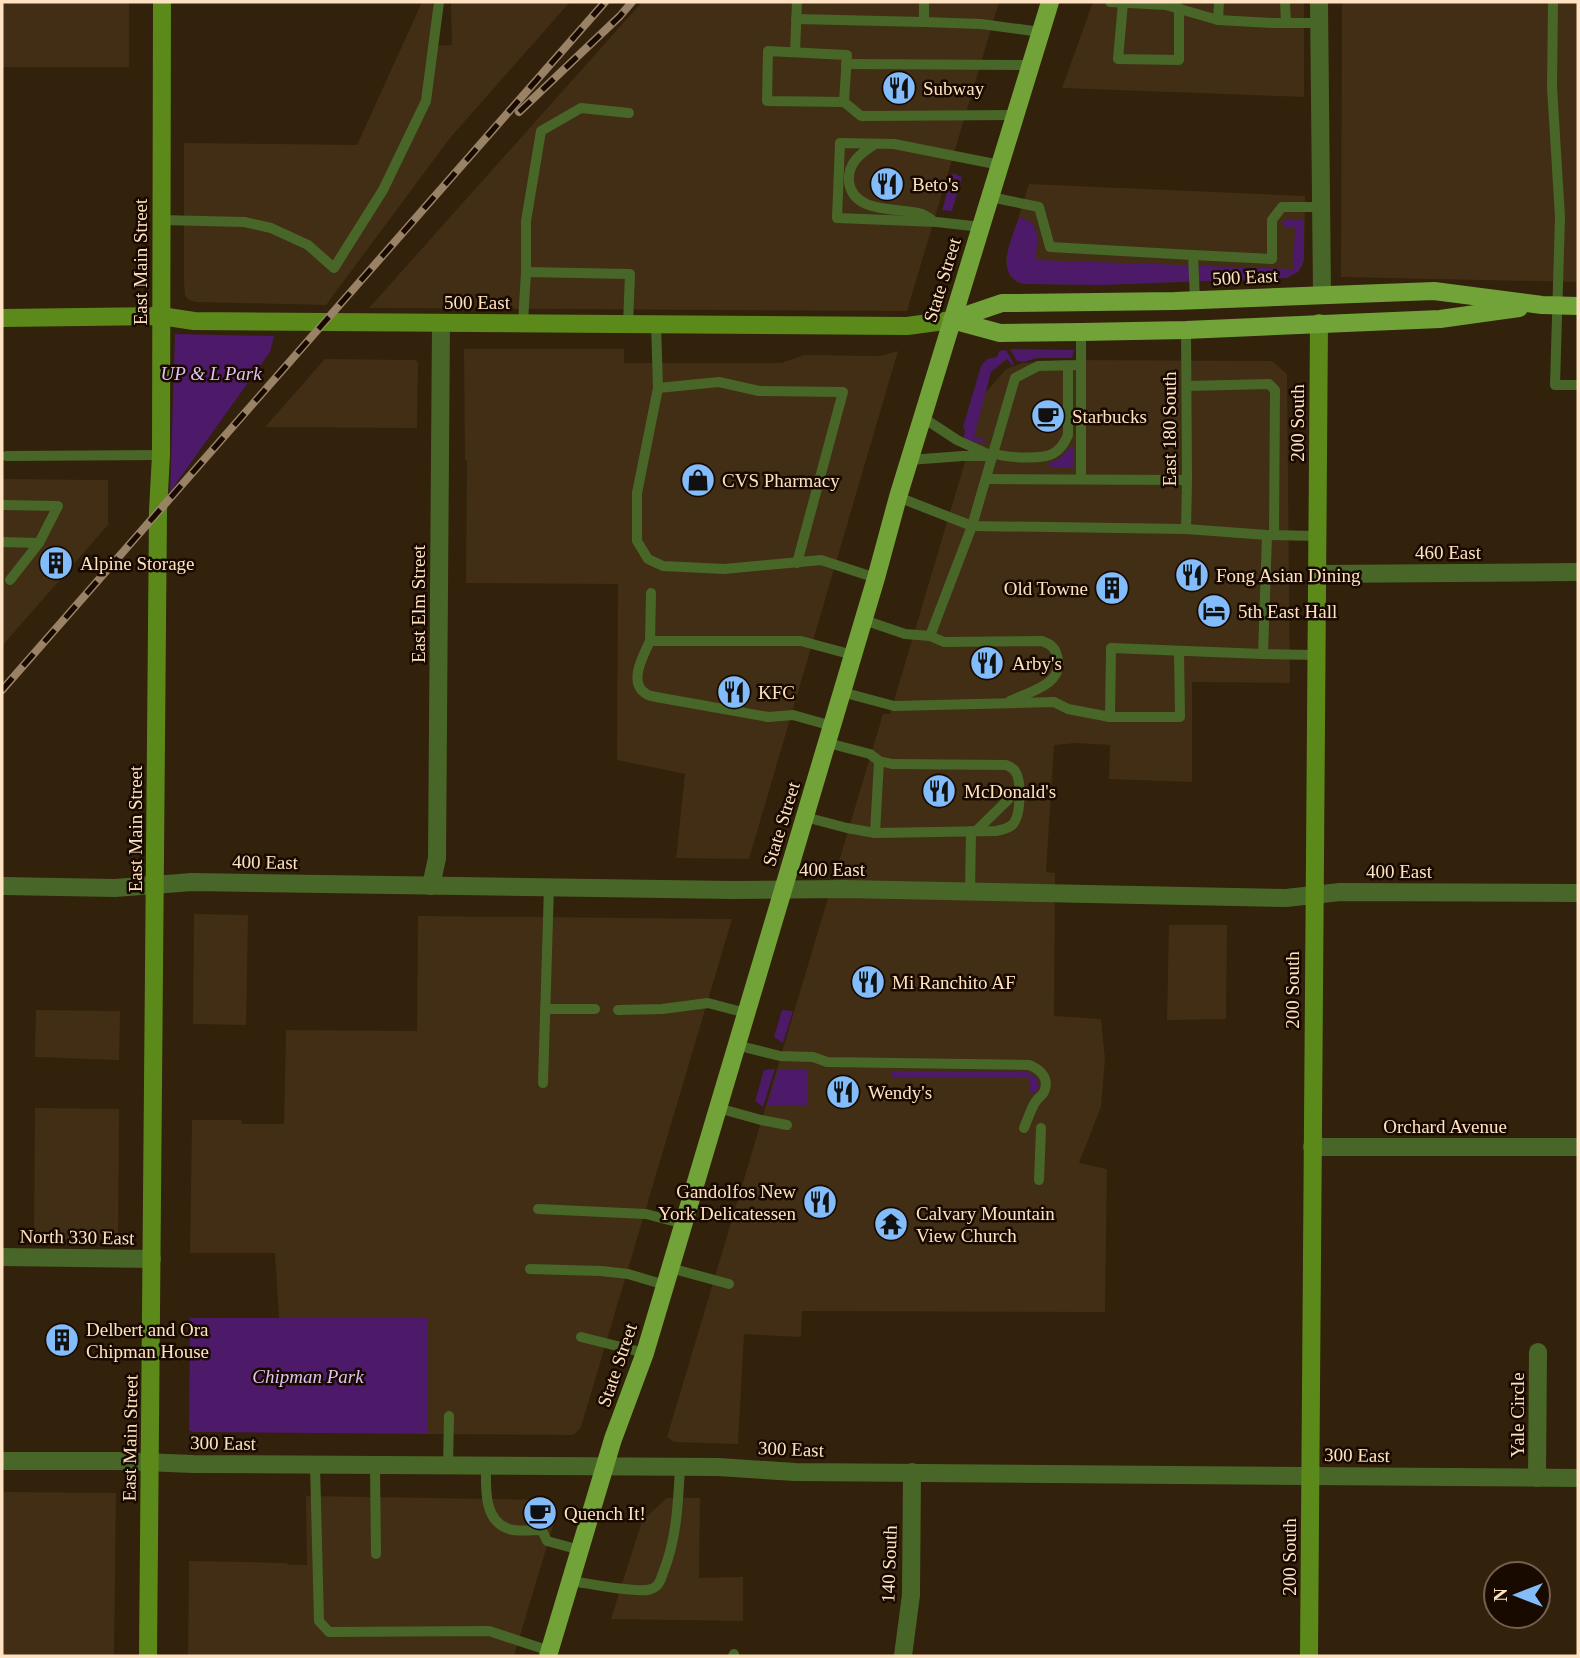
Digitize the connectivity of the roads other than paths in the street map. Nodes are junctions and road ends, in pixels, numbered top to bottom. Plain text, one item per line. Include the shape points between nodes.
1 (162, 2) edge
2 (439, 2) edge
3 (797, 2) edge
4 (924, 2) edge
5 (1050, 2) edge
6 (1110, 2) edge
7 (1219, 2) edge
8 (1285, 2) edge
9 (1319, 2) edge
10 (1553, 2) edge
11 (1123, 3) edge
12 (1179, 8) junction
13 (796, 19) junction
14 (1218, 20) junction
15 (924, 22) junction
16 (1286, 23) junction
17 (1319, 23) junction
18 (1041, 32) junction
19 (794, 52) junction
20 (846, 64) junction
21 (1031, 65) junction
22 (844, 102) junction
23 (629, 113) dead end
24 (1015, 115) junction
25 (875, 144) junction
26 (1000, 165) junction
27 (990, 197) junction
28 (1321, 207) junction
29 (161, 220) junction
30 (937, 222) junction
31 (981, 227) junction
32 (1193, 255) junction
33 (526, 272) junction
34 (1322, 294) junction
35 (1195, 300) junction
36 (1550, 305) junction
37 (1578, 306) edge
38 (161, 316) junction
39 (2, 318) edge
40 (951, 320) junction
41 (441, 323) junction
42 (523, 323) junction
43 (1319, 323) junction
44 (628, 324) junction
45 (656, 324) junction
46 (1186, 330) junction
47 (1081, 332) junction
48 (1081, 365) junction
49 (1068, 366) junction
50 (1578, 385) edge
51 (1187, 386) junction
52 (658, 388) junction
53 (922, 417) junction
54 (162, 455) junction
55 (993, 455) junction
56 (6, 456) dead end
57 (909, 460) junction
58 (986, 479) junction
59 (1081, 480) junction
60 (1188, 480) junction
61 (898, 497) junction
62 (2, 505) edge
63 (972, 526) junction
64 (1186, 528) junction
65 (1270, 535) junction
66 (1318, 536) junction
67 (2, 542) edge
68 (39, 543) junction
69 (797, 563) junction
70 (1578, 572) edge
71 (1318, 574) junction
72 (876, 578) junction
73 (5, 582) edge
74 (651, 593) dead end
75 (864, 620) junction
76 (930, 636) junction
77 (650, 641) junction
78 (1179, 652) junction
79 (1263, 654) junction
80 (853, 655) junction
81 (1317, 655) junction
82 (842, 692) junction
83 (1004, 704) junction
84 (1110, 717) junction
85 (830, 734) junction
86 (879, 761) junction
87 (1019, 789) junction
88 (805, 817) junction
89 (973, 831) junction
90 (875, 832) junction
91 (155, 885) junction
92 (2, 886) edge
93 (431, 886) junction
94 (549, 887) junction
95 (783, 890) junction
96 (970, 892) junction
97 (1578, 893) edge
98 (1314, 895) junction
99 (545, 1009) junction
100 (595, 1010) dead end
101 (618, 1010) dead end
102 (746, 1013) junction
103 (736, 1045) junction
104 (543, 1083) dead end
105 (718, 1108) junction
106 (787, 1125) dead end
107 (1024, 1128) dead end
108 (1041, 1128) dead end
109 (1312, 1147) junction
110 (1578, 1147) edge
111 (1039, 1180) dead end
112 (538, 1209) dead end
113 (684, 1224) junction
114 (2, 1257) edge
115 (152, 1259) junction
116 (530, 1269) dead end
117 (668, 1277) junction
118 (729, 1284) dead end
119 (580, 1337) dead end
120 (1538, 1352) dead end
121 (645, 1353) junction
122 (449, 1416) dead end
123 (2, 1461) edge
124 (150, 1463) junction
125 (315, 1465) junction
126 (375, 1466) junction
127 (448, 1466) junction
128 (486, 1466) junction
129 (680, 1466) junction
130 (605, 1467) junction
131 (912, 1472) junction
132 (1310, 1475) junction
133 (1537, 1478) junction
134 (1578, 1478) edge
135 (580, 1550) junction
136 (376, 1555) dead end
137 (570, 1581) junction
138 (549, 1654) edge
139 (148, 1656) edge
140 (903, 1656) edge
141 (1309, 1656) edge

1 - 29 street, East Main Street
2 - 29 lane via 426,101 383,190 334,268 308,245 271,228 244,222
3 - 13 lane
4 - 15 lane
5 - 18 main road, State Street
6 - 11 lane
7 - 14 lane
8 - 16 lane
9 - 17 street
10 - 36 lane via 1552,87 1560,217
11 - 12 lane
11 - 12 lane via 1118,59 1179,60
12 - 14 lane
13 - 15 lane
13 - 19 lane
14 - 16 lane
15 - 18 lane
16 - 17 lane
17 - 28 street
18 - 21 main road, State Street
19 - 20 lane via 847,55
19 - 22 lane via 768,51 767,101
20 - 21 lane
20 - 22 lane
21 - 24 main road, State Street
22 - 24 lane via 861,116
23 - 33 lane via 580,108 541,131 526,221
24 - 26 main road, State Street
25 - 26 lane
25 - 30 lane via 857,156 849,171 853,194 870,206 921,214
25 - 30 lane via 840,143 837,218
26 - 27 main road, State Street
27 - 31 main road, State Street
27 - 32 lane via 1039,207 1050,247
28 - 32 lane via 1282,207 1272,220 1272,259
28 - 34 street
29 - 38 street, East Main Street
30 - 31 lane
31 - 40 main road, State Street
32 - 35 lane
33 - 42 lane
33 - 44 lane via 630,274
34 - 35 main road, 500 East
34 - 36 main road, 500 East via 1434,291
35 - 40 main road, 500 East via 1002,303
36 - 37 main road, 500 East
36 - 43 main road, 500 East via 1440,320
36 - 50 lane via 1555,385
38 - 39 street, 500 East
38 - 41 street, 500 East via 194,321
38 - 54 street, East Main Street
40 - 45 street, 500 East via 907,326
40 - 47 main road, 500 East via 1000,333
40 - 53 main road, State Street
41 - 42 street, 500 East
41 - 93 street, East Elm Street via 437,858
42 - 44 street, 500 East
43 - 46 main road, 500 East
43 - 66 street, 200 South
44 - 45 street, 500 East
45 - 52 lane
46 - 47 main road, 500 East
46 - 51 lane, East 180 South
47 - 48 lane
48 - 49 lane
48 - 59 lane
49 - 55 lane via 1038,366 1015,378
49 - 55 lane via 1068,435 1064,444 1046,457
51 - 60 lane, East 180 South
51 - 65 lane via 1269,384 1275,390
52 - 69 lane via 637,493 637,541 648,559 663,566 724,569
52 - 69 lane via 719,382 759,391 843,392
53 - 55 lane via 957,440
53 - 57 main road, State Street
54 - 56 lane
54 - 91 street, East Main Street
55 - 57 lane
55 - 58 lane
57 - 61 main road, State Street
58 - 59 lane
58 - 63 lane
59 - 60 lane
60 - 64 lane, East 180 South
61 - 63 lane
61 - 72 main road, State Street
62 - 68 lane via 58,506
63 - 64 lane
63 - 76 lane
64 - 65 lane
65 - 66 lane
65 - 79 lane
66 - 71 street, 200 South
67 - 68 lane
68 - 73 lane
69 - 72 lane via 821,561
70 - 71 street, 460 East
71 - 81 street, 200 South
72 - 75 main road, State Street
74 - 77 lane
75 - 76 lane via 905,634
75 - 80 main road, State Street
76 - 83 lane via 944,642 1051,645 1059,662 1055,678
77 - 80 lane via 800,641
77 - 85 lane via 638,678 644,693 768,717 793,715
78 - 79 lane
78 - 84 lane via 1180,718
78 - 84 lane via 1111,648
79 - 81 lane
80 - 82 main road, State Street
81 - 98 street, 200 South
82 - 83 lane via 894,706
82 - 85 main road, State Street
83 - 84 lane via 1054,702
85 - 86 lane
85 - 88 main road, State Street
86 - 87 lane via 1006,765 1015,771
86 - 90 lane
87 - 89 lane
87 - 89 lane via 1012,825
88 - 90 lane
88 - 95 main road, State Street
89 - 90 lane
89 - 96 lane
91 - 92 street, 400 East
91 - 93 street, 400 East
91 - 115 street, East Main Street
93 - 94 street, 400 East
94 - 95 street, 400 East
94 - 99 lane
95 - 96 street, 400 East
95 - 102 main road, State Street
96 - 98 street, 400 East
97 - 98 street, 400 East
98 - 109 street, 200 South
99 - 100 lane
99 - 104 lane
101 - 102 lane via 708,1003
102 - 103 main road, State Street
103 - 105 main road, State Street
103 - 107 lane via 827,1062 1029,1065 1043,1074 1045,1090
105 - 106 lane
105 - 113 main road, State Street
108 - 111 lane
109 - 110 street, Orchard Avenue
109 - 132 street, 200 South
112 - 113 lane via 646,1214
113 - 117 main road, State Street
114 - 115 street, North 330 East
115 - 124 street, East Main Street
116 - 117 lane
117 - 118 lane
117 - 121 main road, State Street
119 - 121 lane
120 - 133 street, Yale Circle
121 - 130 main road, State Street
122 - 127 lane
123 - 124 street, 300 East
124 - 125 street, 300 East
124 - 139 street, East Main Street
125 - 126 street, 300 East
125 - 138 lane via 319,1621 329,1632 489,1631
126 - 127 street, 300 East
126 - 136 lane
127 - 128 street, 300 East
128 - 130 street, 300 East
128 - 135 lane via 486,1496 499,1524 509,1530 542,1530 547,1541
129 - 130 street, 300 East
129 - 131 street, 300 East
129 - 137 lane via 677,1522 659,1584 637,1591
130 - 135 main road, State Street
131 - 132 street, 300 East
131 - 140 street, 140 South via 911,1595
132 - 133 street, 300 East
132 - 141 street, 200 South
133 - 134 street, 300 East
135 - 137 main road, State Street
137 - 138 main road, State Street

